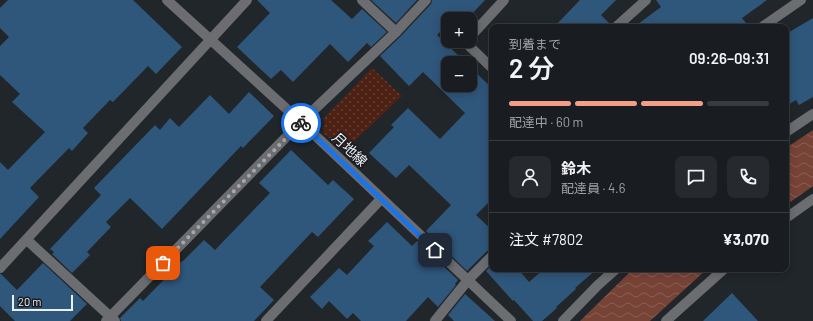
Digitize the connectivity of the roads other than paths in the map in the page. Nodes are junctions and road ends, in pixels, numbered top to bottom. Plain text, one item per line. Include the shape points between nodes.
1 (167, 0) edge
2 (247, 0) edge
3 (362, 0) edge
4 (426, 0) edge
5 (504, 0) edge
6 (646, 0) edge
7 (801, 0) edge
8 (619, 24) edge
9 (766, 24) edge
10 (477, 29) edge
11 (396, 32) junction
12 (211, 40) junction
13 (472, 48) edge
14 (489, 65) edge
15 (813, 114) edge
16 (301, 122) junction
17 (789, 130) edge
18 (381, 198) junction
19 (813, 199) edge
20 (789, 216) edge
21 (27, 240) junction
22 (489, 259) edge
23 (0, 268) edge
24 (613, 272) edge
25 (721, 272) edge
26 (468, 280) junction
27 (111, 320) edge
28 (266, 321) edge
29 (435, 321) edge
30 (511, 321) edge
31 (563, 321) edge
32 (666, 321) edge

1 - 12 street, 月地線
2 - 12 street
3 - 11 street
4 - 11 street
5 - 10 street
6 - 8 street
7 - 9 street
11 - 16 street
12 - 16 street, 月地線
12 - 21 street
13 - 14 street
15 - 17 street
16 - 18 street, 月地線
16 - 27 street
18 - 26 street, 月地線
18 - 28 street
19 - 20 street
21 - 23 street
21 - 27 street
22 - 26 street
24 - 31 street
25 - 32 street
26 - 29 street
26 - 30 street, 月地線

